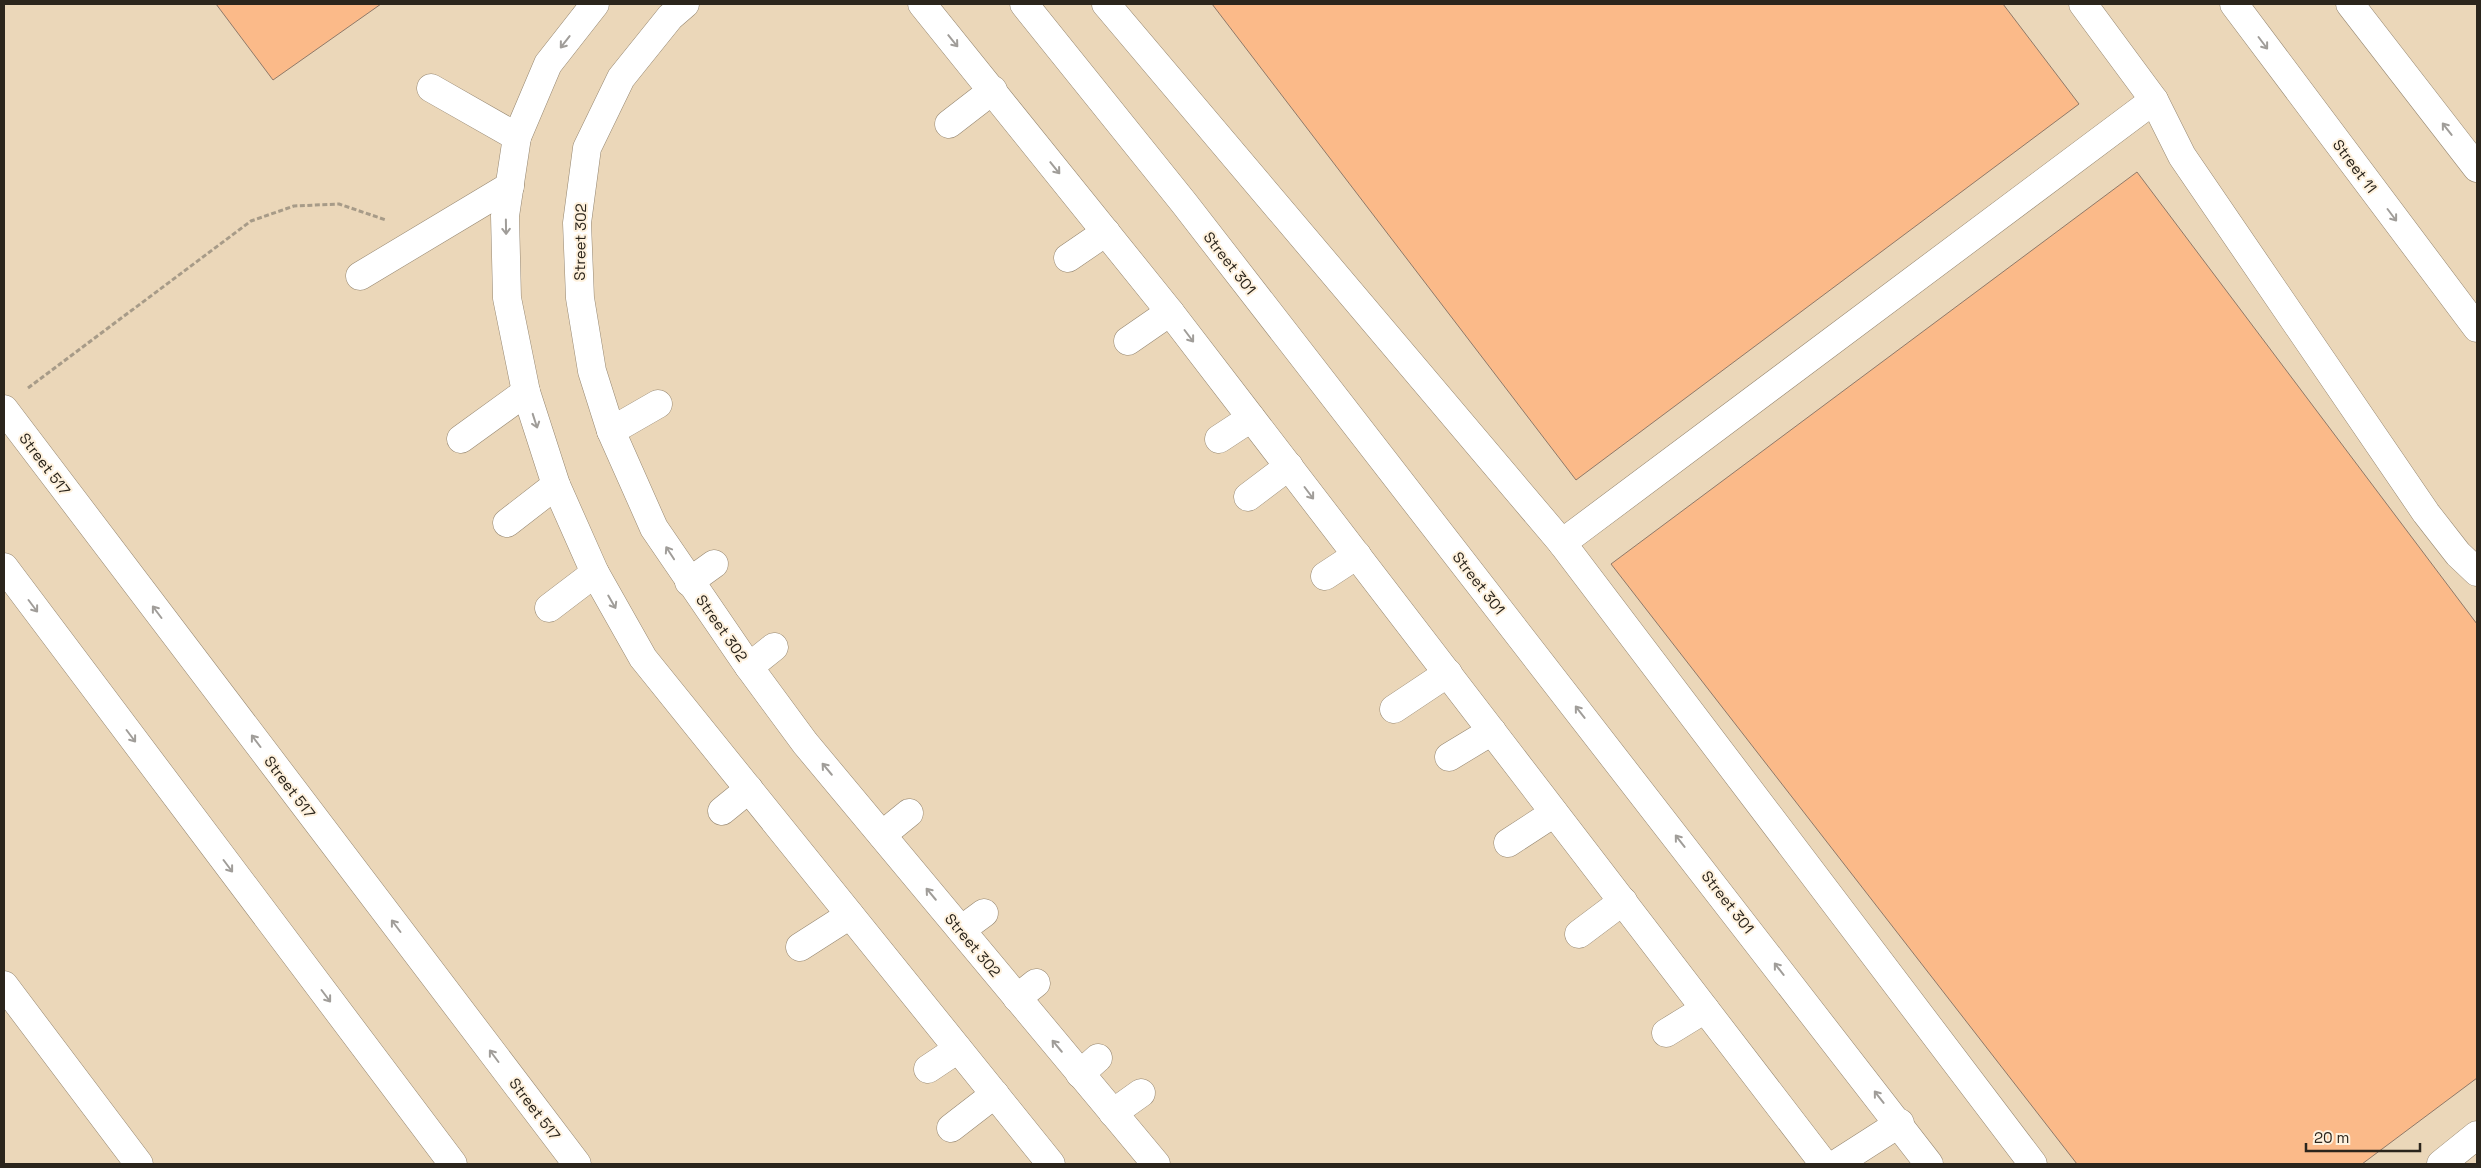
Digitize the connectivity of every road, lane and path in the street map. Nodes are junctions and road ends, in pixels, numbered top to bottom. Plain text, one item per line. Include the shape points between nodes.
1 (595, 4) edge
2 (685, 4) edge
3 (922, 4) edge
4 (1024, 4) edge
5 (1106, 4) edge
6 (2083, 4) edge
7 (2234, 4) edge
8 (2350, 4) edge
9 (431, 88) dead end
10 (992, 90) junction
11 (2154, 100) junction
12 (949, 124) dead end
13 (517, 137) junction
14 (2477, 168) edge
15 (510, 186) junction
16 (1106, 232) junction
17 (419, 242) junction
18 (1068, 258) dead end
19 (360, 276) dead end
20 (1170, 312) junction
21 (2477, 328) edge
22 (1128, 341) dead end
23 (28, 388) dead end
24 (526, 392) junction
25 (658, 404) dead end
26 (4, 409) edge
27 (1251, 418) junction
28 (611, 431) junction
29 (461, 439) dead end
30 (1219, 439) dead end
31 (1289, 466) junction
32 (556, 485) junction
33 (1248, 498) dead end
34 (506, 523) dead end
35 (1562, 544) junction
36 (1357, 555) junction
37 (714, 564) dead end
38 (4, 567) edge
39 (2477, 572) edge
40 (595, 573) junction
41 (1325, 576) dead end
42 (689, 582) junction
43 (549, 608) dead end
44 (774, 648) dead end
45 (749, 667) junction
46 (1448, 673) junction
47 (1394, 709) dead end
48 (1492, 731) junction
49 (1449, 757) dead end
50 (749, 789) junction
51 (722, 811) dead end
52 (909, 813) dead end
53 (1554, 813) junction
54 (882, 835) junction
55 (1508, 844) dead end
56 (1623, 902) junction
57 (984, 913) dead end
58 (850, 915) junction
59 (961, 930) junction
60 (1580, 934) dead end
61 (800, 948) dead end
62 (4, 986) edge
63 (1705, 1009) junction
64 (1666, 1032) dead end
65 (958, 1049) junction
66 (928, 1069) dead end
67 (1141, 1093) dead end
68 (995, 1094) junction
69 (1113, 1113) junction
70 (1900, 1123) junction
71 (951, 1128) dead end
72 (2477, 1135) edge
73 (138, 1164) edge
74 (453, 1164) edge
75 (577, 1164) edge
76 (1051, 1164) edge
77 (1156, 1164) edge
78 (1824, 1164) edge
79 (1836, 1164) edge
80 (1929, 1164) edge
81 (2033, 1164) edge
82 (2441, 1164) edge

1 -> 13 street via 548,64
2 - 28 street, Street 302 via 670,17 621,78 587,148 577,223 580,298 592,372
3 -> 10 street
70 -> 4 street, Street 301 via 1184,203
5 - 35 street
6 - 11 street
7 -> 21 street, Street 11
14 -> 8 street
9 - 13 street
10 - 12 street
10 -> 16 street
11 - 35 street
11 - 39 street via 2182,156 2398,472 2458,554
13 - 15 street
15 - 17 street
15 -> 24 street via 506,216 506,298
16 - 18 street
16 - 20 street
17 - 19 street
17 - 23 path via 382,217 338,204 294,206 251,222
20 - 22 street
20 -> 27 street
24 - 29 street
24 -> 32 street
25 - 28 street
75 -> 26 street, Street 517
27 - 30 street
27 - 31 street
42 -> 28 street, Street 302 via 654,528
31 - 33 street
31 -> 36 street
32 - 34 street
32 - 40 street
35 - 81 street
36 - 41 street
36 - 46 street
37 - 42 street
38 -> 74 street
40 - 43 street
40 -> 50 street via 643,658 661,698
42 - 45 street, Street 302
44 - 45 street
54 -> 45 street, Street 302 via 801,719
46 - 47 street
46 - 48 street
48 - 49 street
48 - 53 street
50 - 51 street
50 - 58 street
52 - 54 street
53 - 55 street
53 - 56 street
59 -> 54 street, Street 302
56 - 60 street
56 - 63 street
57 - 59 street
58 - 61 street
58 - 65 street
69 -> 59 street, Street 302 via 1089,1066 1027,991
62 - 73 street
63 - 64 street
63 - 78 street
65 - 66 street
65 - 68 street
67 - 69 street
68 - 71 street
68 - 76 street
69 - 77 street, Street 302
70 - 79 street
70 - 80 street, Street 301
72 - 82 street

